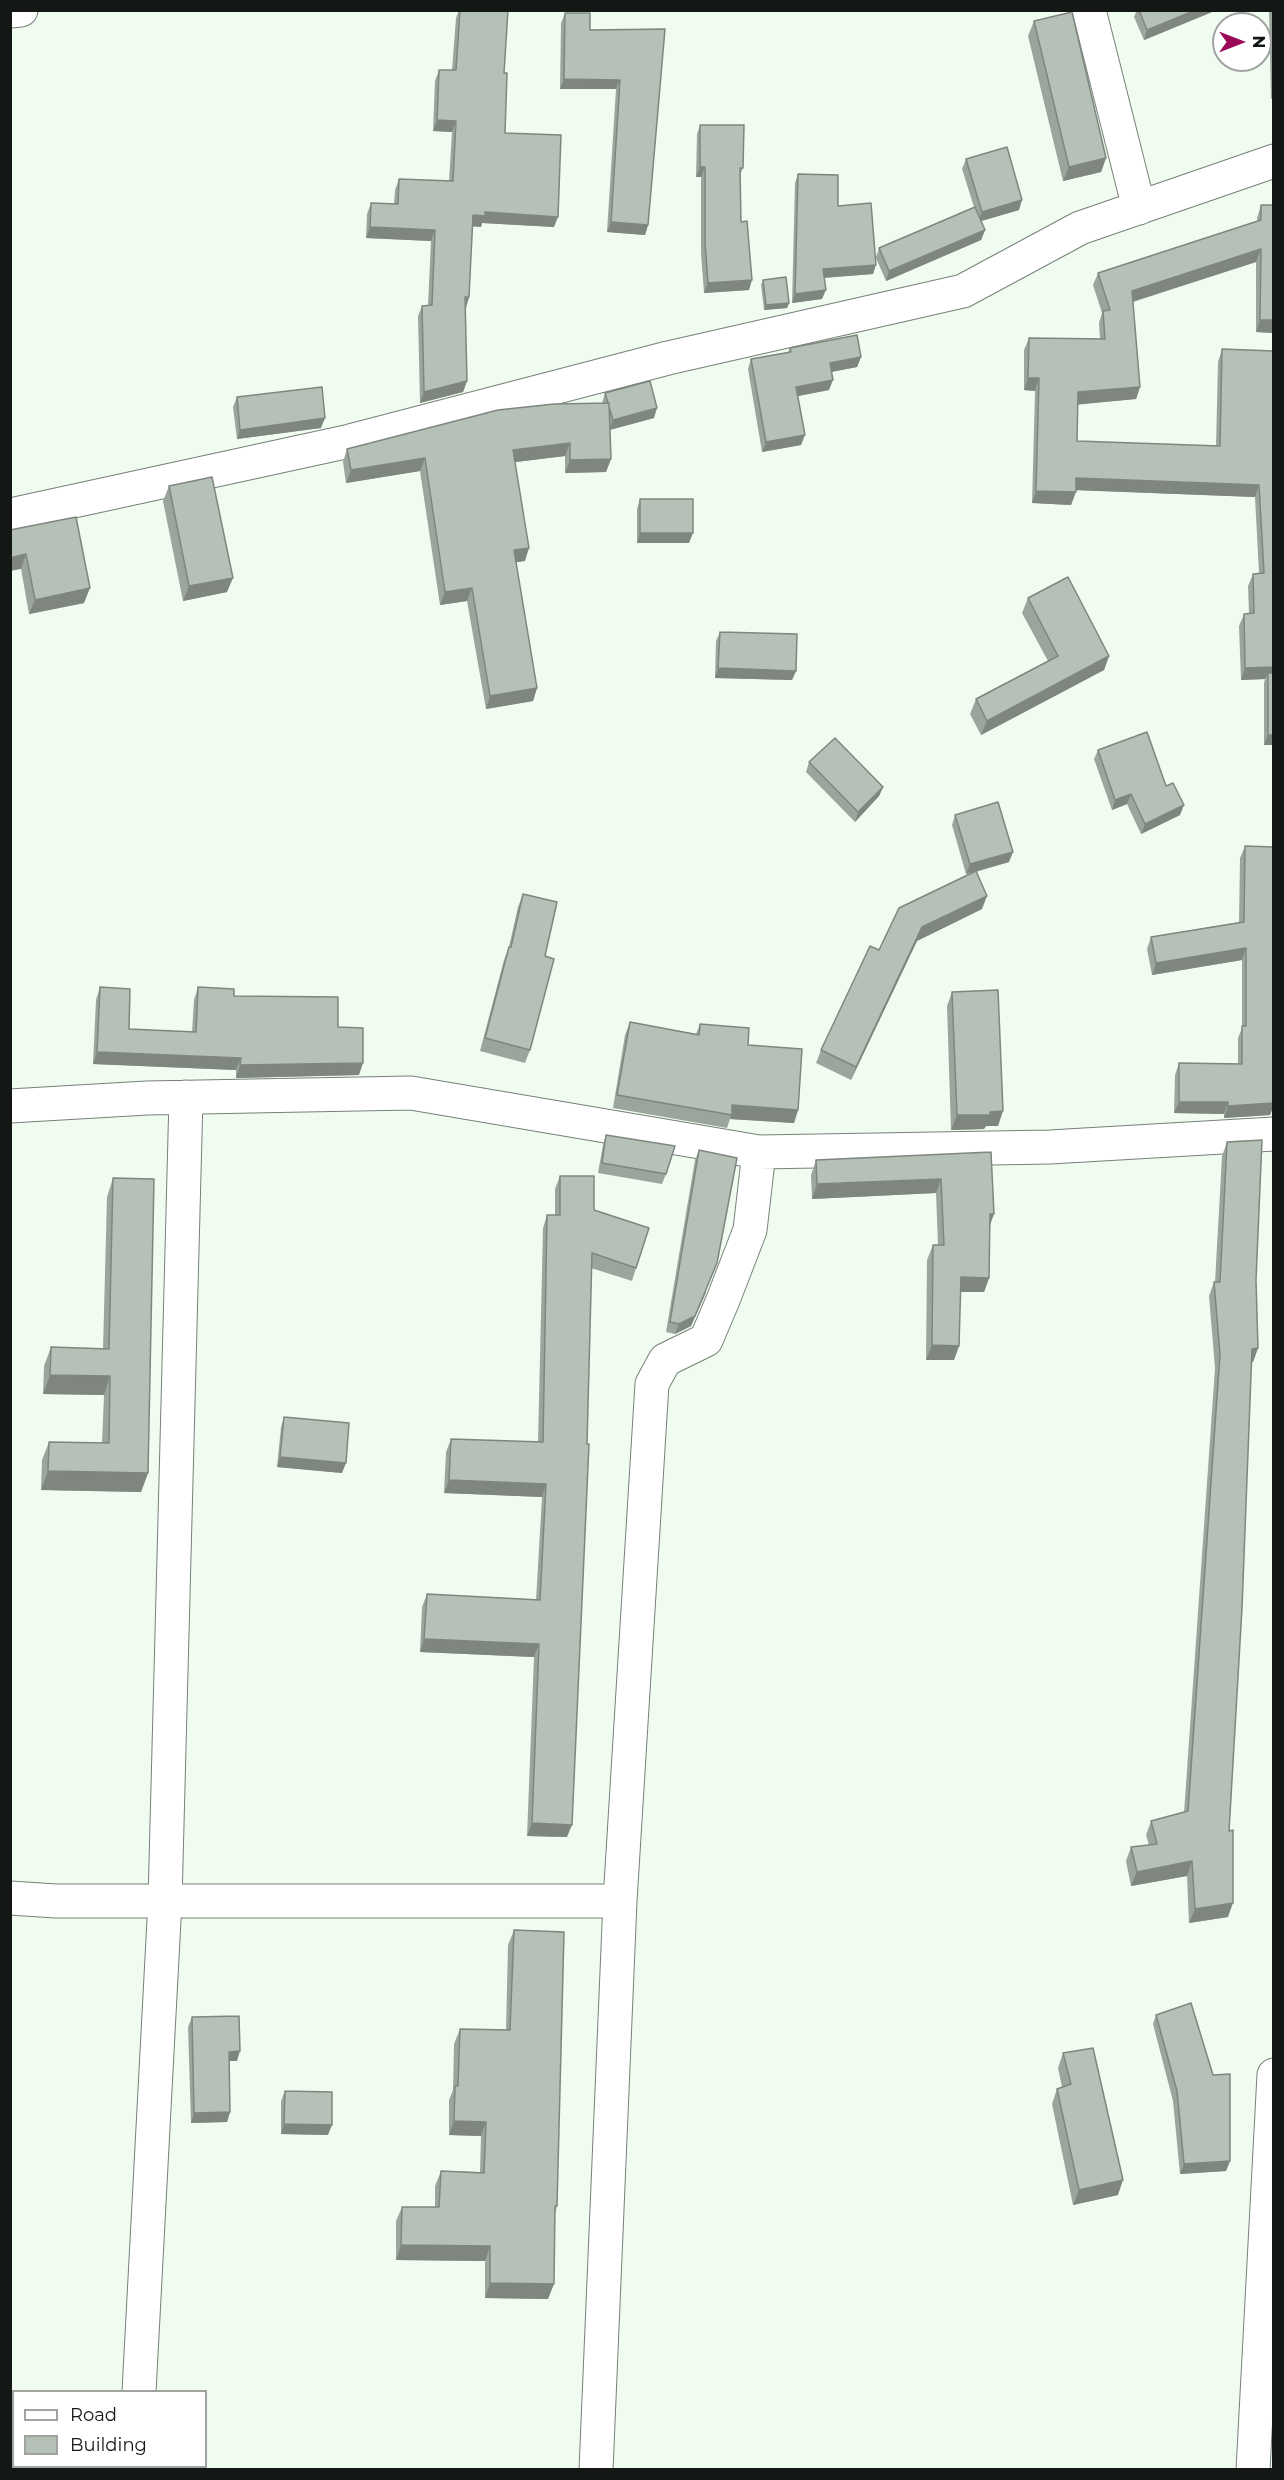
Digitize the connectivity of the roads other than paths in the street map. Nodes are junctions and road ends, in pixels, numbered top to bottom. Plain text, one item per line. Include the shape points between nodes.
1 (21, 10) edge
2 (1089, 10) edge
3 (10, 11) edge
4 (1274, 160) edge
5 (1139, 208) junction
6 (10, 515) edge
7 (186, 1097) junction
8 (10, 1106) edge
9 (1274, 1134) edge
10 (759, 1152) junction
11 (10, 1898) edge
12 (165, 1901) junction
13 (621, 1901) junction
14 (1274, 2075) edge
15 (139, 2390) edge
16 (596, 2469) edge
17 (1253, 2469) edge

1 - 3 street
2 - 5 street
4 - 5 street
5 - 6 street via 1080,228 963,291 668,358 350,441
7 - 8 street
7 - 10 street via 411,1093
7 - 12 street
9 - 10 street via 1050,1147
10 - 13 street via 750,1230 706,1340 665,1360 652,1384
11 - 12 street
12 - 13 street
12 - 15 street
13 - 16 street
14 - 17 street

